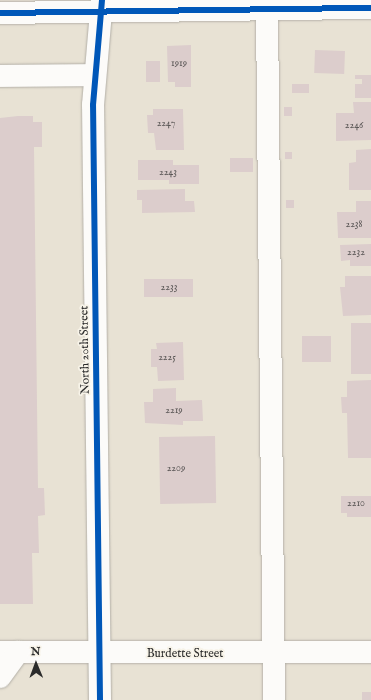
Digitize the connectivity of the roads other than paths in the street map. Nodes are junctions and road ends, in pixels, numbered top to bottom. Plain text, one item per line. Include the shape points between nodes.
1 (101, 6) edge
2 (371, 8) edge
3 (267, 10) junction
4 (0, 13) edge
5 (94, 75) junction
6 (0, 76) edge
7 (9, 652) edge
8 (371, 652) edge
9 (100, 653) junction
10 (274, 653) junction
11 (0, 677) edge
12 (100, 700) edge
13 (274, 700) edge

1 - 3 street
1 - 4 street
1 - 5 street, North 20th Street
2 - 3 street
3 - 10 street
5 - 6 street
5 - 9 street, North 20th Street
7 - 9 street, Burdette Street
7 - 11 street
8 - 10 street, Burdette Street
9 - 10 street, Burdette Street
9 - 12 street, North 20th Street
10 - 13 street

